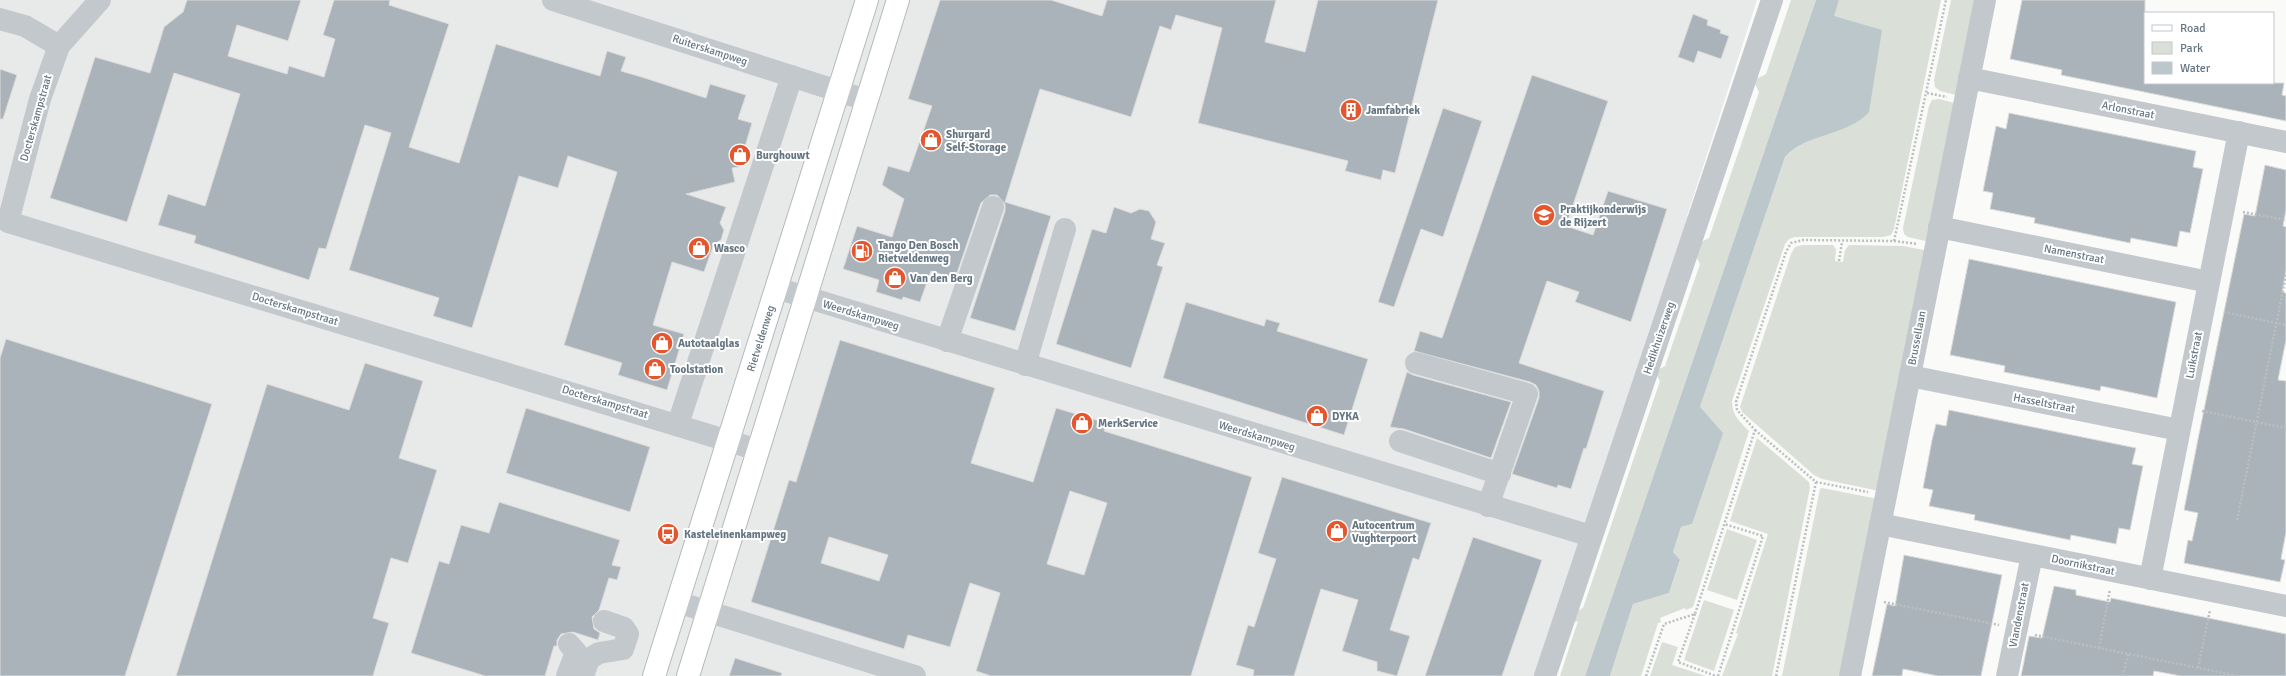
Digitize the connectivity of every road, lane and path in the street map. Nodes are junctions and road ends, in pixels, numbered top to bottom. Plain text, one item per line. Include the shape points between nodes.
1 (100, 0) edge
2 (553, 0) edge
3 (867, 0) edge
4 (898, 0) edge
5 (1772, 0) edge
6 (1946, 0) edge
7 (1985, 0) edge
8 (0, 18) edge
9 (59, 46) junction
10 (792, 76) junction
11 (1969, 78) junction
12 (837, 91) junction
13 (866, 100) junction
14 (2239, 132) junction
15 (2286, 142) edge
16 (993, 207) dead end
17 (2224, 208) junction
18 (2286, 220) edge
19 (4, 221) edge
20 (1065, 229) dead end
21 (1937, 237) junction
22 (1894, 241) junction
23 (1842, 242) junction
24 (1839, 261) dead end
25 (2286, 275) edge
26 (2209, 282) junction
27 (776, 288) junction
28 (804, 298) junction
29 (2204, 308) junction
30 (2276, 322) junction
31 (2286, 324) edge
32 (947, 341) junction
33 (1416, 363) dead end
34 (1025, 365) junction
35 (1910, 376) junction
36 (2184, 407) junction
37 (2257, 422) junction
38 (678, 424) junction
39 (2286, 428) edge
40 (1755, 430) junction
41 (2179, 430) junction
42 (728, 440) junction
43 (1400, 440) dead end
44 (758, 450) junction
45 (1500, 474) junction
46 (1816, 482) junction
47 (1886, 496) junction
48 (1488, 506) junction
49 (2237, 520) dead end
50 (1724, 524) junction
51 (1880, 524) junction
52 (1591, 536) junction
53 (2032, 555) junction
54 (2114, 572) junction
55 (2150, 579) junction
56 (2214, 592) junction
57 (1865, 598) junction
58 (677, 602) junction
59 (2286, 606) edge
60 (708, 610) junction
61 (1695, 614) junction
62 (604, 621) dead end
63 (2016, 630) junction
64 (569, 644) dead end
65 (2099, 648) junction
66 (622, 649) junction
67 (2128, 654) junction
68 (2198, 668) junction
69 (2228, 675) edge
70 (567, 676) edge
71 (583, 676) edge
72 (595, 676) edge
73 (654, 676) edge
74 (688, 676) edge
75 (915, 676) edge
76 (1545, 676) edge
77 (1646, 676) edge
78 (1717, 676) edge
79 (1776, 676) edge
80 (1850, 676) edge
81 (2007, 676) edge
82 (2123, 676) edge
83 (2238, 676) edge

1 - 9 street
2 - 10 street, Ruiterskampweg
3 - 12 main road, Rietveldenweg
4 - 13 main road
5 - 52 street, Hedikhuizerweg
6 - 22 path
7 - 11 street, Brussellaan
8 - 9 street via 25,26
9 - 19 street, Docterskampstraat via 40,99
10 - 12 street, Ruiterskampweg
10 - 38 street
11 - 14 street, Arlonstraat
11 - 21 street, Brussellaan
12 - 13 street, Ruiterskampweg
12 - 27 main road, Rietveldenweg
13 - 28 main road
14 - 15 street, Arlonstraat
14 - 17 street, Luikstraat
16 - 32 street
17 - 18 path
17 - 26 street, Luikstraat
19 - 38 street, Docterskampstraat
20 - 34 street
21 - 22 path
21 - 26 street, Namenstraat
21 - 35 street, Brussellaan
22 - 23 path
23 - 24 path
23 - 40 path via 1803,240 1791,243 1786,252 1736,402 1737,410
25 - 30 path
26 - 29 street, Luikstraat
27 - 28 street, Weerdskampweg
27 - 42 main road, Rietveldenweg
28 - 32 street, Weerdskampweg
28 - 44 main road
29 - 30 path
29 - 36 street, Luikstraat
30 - 31 path
30 - 37 path
32 - 34 street, Weerdskampweg
33 - 45 street via 1527,394
34 - 48 street, Weerdskampweg
35 - 41 street, Hasseltstraat
35 - 47 street, Brussellaan
36 - 37 path
36 - 41 street, Luikstraat
37 - 39 path
37 - 49 path
38 - 42 street, Docterskampstraat
40 - 46 path
40 - 50 path
41 - 55 street, Luikstraat
42 - 44 street, Docterskampstraat
42 - 58 main road, Rietveldenweg
43 - 45 street
44 - 60 main road
45 - 48 street
46 - 47 path
46 - 79 path
47 - 51 street, Brussellaan
48 - 52 street, Weerdskampweg
50 - 61 path
50 - 78 path via 1763,536
51 - 53 street, Doornikstraat
51 - 57 street, Brussellaan
52 - 76 street, Hedikhuizerweg
53 - 54 street, Doornikstraat
53 - 63 street, Viandenstraat
54 - 55 street, Doornikstraat
54 - 65 path
55 - 56 street, Doornikstraat
56 - 59 street, Doornikstraat
56 - 68 path
57 - 63 path
57 - 80 street, Brussellaan
58 - 60 street
58 - 73 main road, Rietveldenweg
60 - 74 main road
60 - 75 street
61 - 77 path via 1664,624
61 - 78 path via 1678,662
62 - 66 street via 627,630
63 - 65 path
63 - 81 street, Viandenstraat
64 - 70 street via 576,652
65 - 67 path
66 - 71 street via 599,653 589,659
66 - 72 street via 616,661 603,665
67 - 68 path
67 - 82 path
68 - 69 path
69 - 83 path

